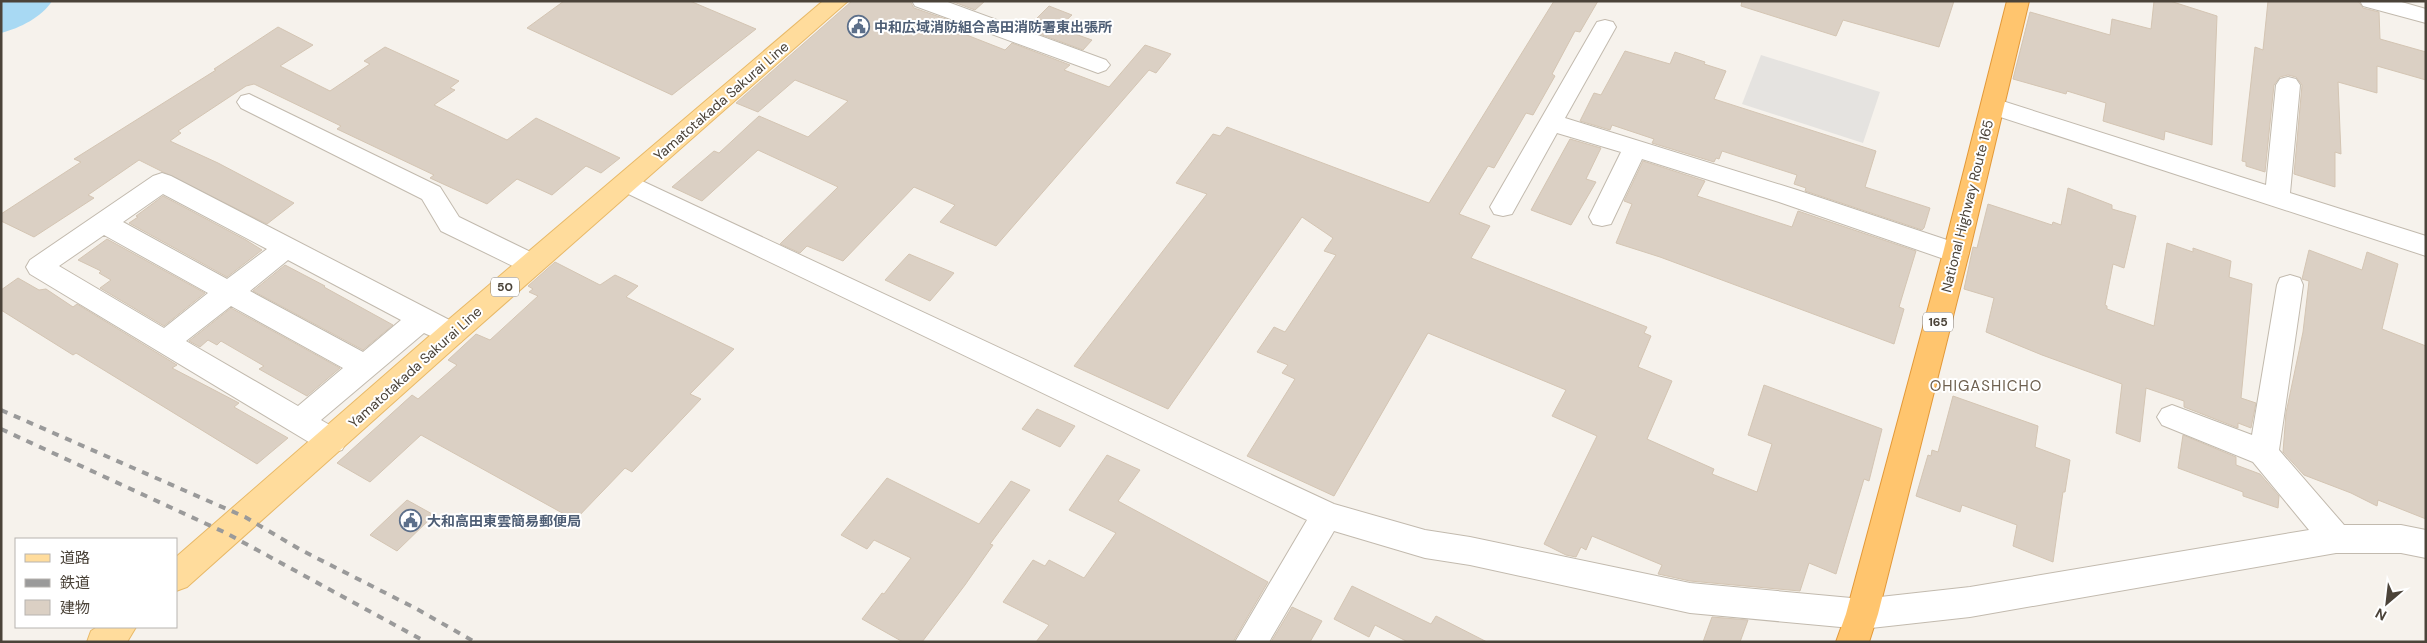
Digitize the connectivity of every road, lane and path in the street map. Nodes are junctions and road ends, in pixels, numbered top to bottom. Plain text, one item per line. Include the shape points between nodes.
1 (837, 1) edge
2 (923, 1) edge
3 (2018, 1) edge
4 (2371, 1) edge
5 (2426, 16) edge
6 (1605, 27) dead end
7 (1098, 65) dead end
8 (2288, 85) dead end
9 (249, 102) dead end
10 (1993, 106) junction
11 (1551, 122) junction
12 (1635, 148) junction
13 (626, 182) junction
14 (2277, 198) junction
15 (1503, 207) dead end
16 (1602, 217) dead end
17 (103, 223) junction
18 (2426, 246) edge
19 (286, 248) junction
20 (1956, 253) junction
21 (532, 264) junction
22 (2290, 284) dead end
23 (228, 293) junction
24 (422, 319) junction
25 (451, 334) junction
26 (165, 342) junction
27 (364, 367) junction
28 (2172, 417) dead end
29 (300, 421) junction
30 (332, 441) junction
31 (2264, 453) junction
32 (1327, 515) junction
33 (2336, 538) junction
34 (2426, 544) edge
35 (178, 575) edge
36 (119, 628) edge
37 (1857, 628) edge
38 (102, 642) edge
39 (1251, 642) edge

1 - 13 main road, Yamatotakada Sakurai Line / 50
2 - 7 street
3 - 10 highway, National Highway Route 165 / 165
4 - 5 street
6 - 11 street
8 - 14 street
9 - 21 street via 431,193 450,224
10 - 14 street
10 - 20 highway, National Highway Route 165 / 165
11 - 12 street
11 - 15 street
12 - 16 street
12 - 20 street
13 - 21 main road, Yamatotakada Sakurai Line / 50
13 - 32 street
14 - 18 street
17 - 19 street via 162,182
17 - 23 street
17 - 26 street via 40,267
19 - 23 street
19 - 24 street
20 - 37 highway, National Highway Route 165 / 165
21 - 25 main road, Yamatotakada Sakurai Line / 50
22 - 31 street
23 - 26 street
23 - 27 street
24 - 25 street
24 - 27 street
25 - 30 main road, Yamatotakada Sakurai Line / 50
26 - 29 street
27 - 29 street
28 - 31 street
29 - 30 street
30 - 35 main road, Yamatotakada Sakurai Line / 50
31 - 33 street
32 - 37 street via 1425,544
32 - 39 street
33 - 34 street via 2401,539
33 - 37 street via 1970,602
36 - 38 main road

